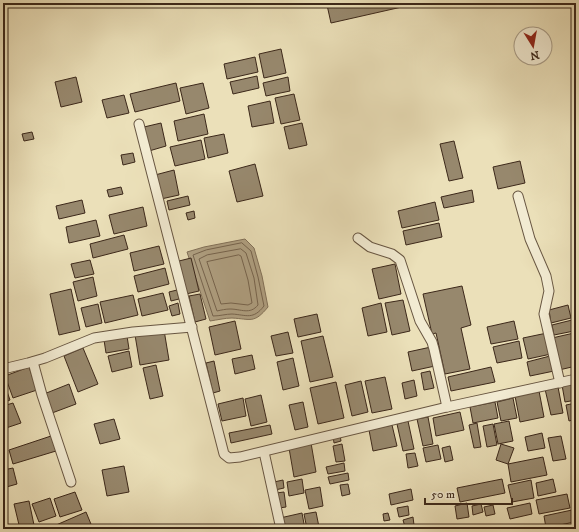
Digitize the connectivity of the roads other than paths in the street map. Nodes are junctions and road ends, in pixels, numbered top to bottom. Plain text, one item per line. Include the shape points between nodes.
1 (138, 124) dead end
2 (518, 196) dead end
3 (358, 238) dead end
4 (192, 326) junction
5 (33, 362) junction
6 (3, 368) edge
7 (576, 379) edge
8 (560, 383) junction
9 (447, 407) junction
10 (264, 452) junction
11 (71, 482) dead end
12 (281, 529) edge

1 - 4 street
2 - 8 street via 530,239 546,276 549,291 544,314
3 - 9 street via 370,247 392,254 400,260 420,321 434,349
4 - 5 street via 94,338
4 - 10 street via 224,454 230,458
5 - 6 street
5 - 11 street
7 - 8 street
8 - 9 street
9 - 10 street
10 - 12 street

